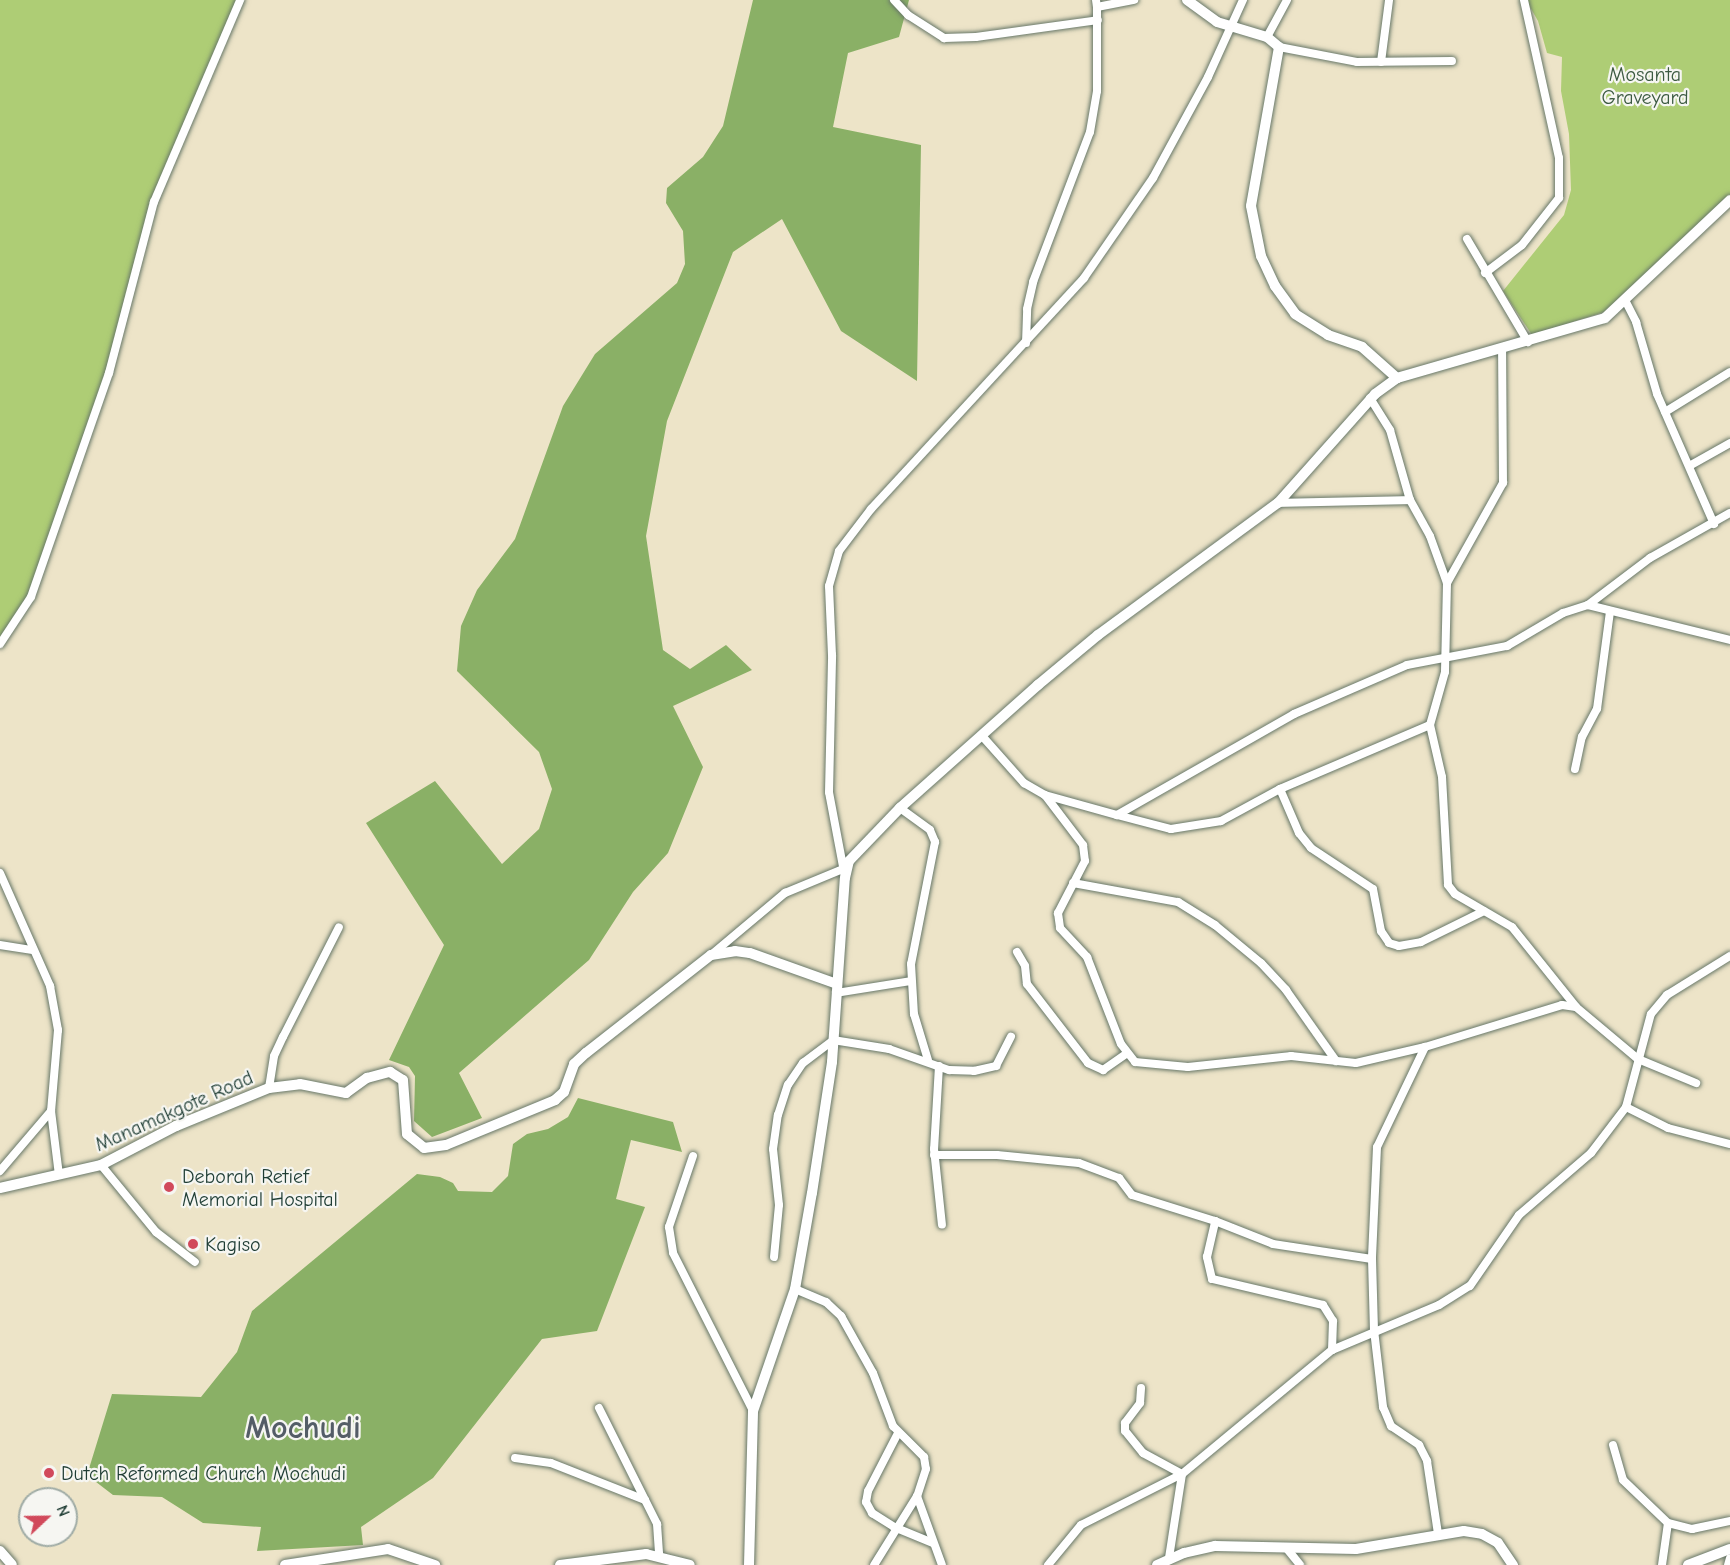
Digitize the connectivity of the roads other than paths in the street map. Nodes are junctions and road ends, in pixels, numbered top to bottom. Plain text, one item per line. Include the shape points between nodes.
1 (240, 0) edge
2 (894, 0) edge
3 (1134, 0) edge
4 (1187, 0) edge
5 (1243, 0) edge
6 (1287, 0) edge
7 (1389, 0) edge
8 (1524, 0) edge
9 (1096, 4) edge
10 (1098, 20) junction
11 (1231, 28) junction
12 (1267, 37) junction
13 (1279, 47) junction
14 (1452, 61) dead end
15 (1381, 62) junction
16 (1730, 200) edge
17 (1467, 239) dead end
18 (1485, 273) junction
19 (1625, 300) junction
20 (1528, 342) junction
21 (1026, 343) junction
22 (1502, 349) junction
23 (1730, 372) edge
24 (1397, 378) junction
25 (1370, 398) junction
26 (1665, 412) junction
27 (1730, 443) edge
28 (1691, 465) junction
29 (1410, 500) junction
30 (1278, 503) junction
31 (1730, 513) edge
32 (1714, 524) junction
33 (1447, 583) junction
34 (1588, 605) junction
35 (1610, 611) junction
36 (1730, 640) edge
37 (0, 644) edge
38 (1445, 655) junction
39 (1430, 725) junction
40 (983, 737) junction
41 (1575, 769) dead end
42 (1280, 789) junction
43 (1045, 795) junction
44 (900, 808) junction
45 (1117, 815) junction
46 (0, 873) edge
47 (844, 873) junction
48 (1074, 883) junction
49 (1484, 911) junction
50 (339, 927) dead end
51 (0, 945) edge
52 (33, 950) junction
53 (1017, 952) dead end
54 (711, 955) junction
55 (1730, 956) edge
56 (911, 981) junction
57 (837, 988) junction
58 (1576, 1007) junction
59 (1011, 1036) dead end
60 (833, 1041) junction
61 (1425, 1047) junction
62 (1126, 1054) junction
63 (1638, 1059) junction
64 (928, 1060) junction
65 (1336, 1061) junction
66 (939, 1066) junction
67 (1696, 1083) dead end
68 (269, 1088) junction
69 (1626, 1107) junction
70 (51, 1111) junction
71 (1730, 1144) edge
72 (934, 1155) junction
73 (693, 1156) dead end
74 (101, 1165) junction
75 (0, 1170) edge
76 (59, 1175) junction
77 (0, 1188) edge
78 (1215, 1221) junction
79 (942, 1225) dead end
80 (774, 1257) dead end
81 (1372, 1259) junction
82 (195, 1263) dead end
83 (795, 1289) junction
84 (1374, 1330) junction
85 (1332, 1350) junction
86 (1141, 1388) dead end
87 (599, 1408) dead end
88 (753, 1412) junction
89 (898, 1433) junction
90 (1613, 1445) dead end
91 (515, 1458) dead end
92 (1182, 1474) junction
93 (917, 1497) junction
94 (645, 1501) junction
95 (1668, 1522) junction
96 (1730, 1522) edge
97 (894, 1527) junction
98 (1438, 1534) junction
99 (933, 1543) junction
100 (1730, 1549) edge
101 (1288, 1550) junction
102 (0, 1552) edge
103 (660, 1556) junction
104 (1169, 1558) junction
105 (1730, 1558) edge
106 (12, 1565) edge
107 (285, 1565) edge
108 (435, 1565) edge
109 (560, 1565) edge
110 (690, 1565) edge
111 (749, 1565) edge
112 (874, 1565) edge
113 (942, 1565) edge
114 (1048, 1565) edge
115 (1157, 1565) edge
116 (1300, 1565) edge
117 (1513, 1565) edge
118 (1662, 1565) edge
119 (1688, 1565) edge
120 (1728, 1565) edge

1 - 37 street via 154,202 109,373 31,597
2 - 10 street via 908,15 944,38 976,38
3 - 9 street
4 - 11 street via 1191,7
5 - 11 street
6 - 12 street
7 - 15 street
8 - 18 street via 1559,158 1559,198 1522,245
9 - 10 street
10 - 21 street via 1097,91 1090,132 1033,282
11 - 12 street
11 - 21 street via 1148,186 1084,278
12 - 13 street
13 - 15 street via 1347,61
13 - 24 street via 1251,206 1261,256 1275,286 1295,314 1328,335 1362,347
14 - 15 street
16 - 19 street
17 - 18 street
18 - 20 street
19 - 20 street via 1605,318
19 - 26 street
20 - 22 street
21 - 47 street via 871,509 839,551 830,571 829,792
22 - 24 street
22 - 33 street via 1503,483
23 - 26 street
24 - 25 street
25 - 29 street via 1390,430
25 - 30 street
26 - 28 street
27 - 28 street
28 - 32 street
29 - 30 street
29 - 33 street via 1430,536
30 - 40 street via 1098,635
31 - 32 street
32 - 34 street via 1650,558
33 - 38 street
34 - 35 street
34 - 38 street via 1563,614 1507,646
35 - 36 street
35 - 41 street via 1597,709 1582,737
38 - 39 street via 1445,672
38 - 45 street via 1407,665 1294,714
39 - 42 street
39 - 49 street via 1444,797 1448,885 1455,894
40 - 43 street via 1006,766
40 - 44 street
42 - 45 street via 1221,820 1189,829 1153,827
42 - 49 street via 1299,833 1311,848 1373,889 1381,931 1389,943 1398,946 1421,942
43 - 45 street
43 - 48 street via 1083,845 1083,872
44 - 47 street via 861,845
44 - 56 street via 930,830 935,842
46 - 52 street
47 - 54 street via 784,893
47 - 57 street
48 - 62 street via 1058,913 1060,928 1087,957
48 - 65 street via 1178,902 1215,926 1286,990
49 - 58 street via 1512,927
50 - 68 street via 278,1046
51 - 52 street
52 - 70 street via 55,1003 58,1030
53 - 62 street via 1025,966 1027,984 1088,1063 1104,1070
54 - 57 street via 750,953
54 - 68 street, Manamakgote Road via 580,1059 564,1092 555,1100 446,1145 424,1148 407,1134 403,1080 390,1072 367,1078 346,1093 300,1084
55 - 63 street via 1667,995 1651,1014
56 - 57 street
56 - 64 street via 914,1014
57 - 60 street
58 - 61 street via 1538,1009
58 - 63 street
59 - 66 street via 996,1066 974,1071
60 - 64 street via 889,1048
60 - 80 street via 802,1064 788,1085 778,1115 773,1149 779,1205
60 - 83 street
61 - 65 street via 1356,1063
61 - 81 street via 1377,1147
62 - 65 street via 1135,1062 1188,1067 1291,1056
63 - 67 street
63 - 69 street
64 - 66 street
66 - 72 street
68 - 74 street, Manamakgote Road via 176,1126
69 - 71 street via 1668,1128
69 - 84 street via 1591,1153 1519,1215 1470,1286 1439,1305
70 - 75 street
70 - 76 street
72 - 78 street via 997,1155 1079,1163 1119,1178 1132,1196
72 - 79 street
73 - 88 street via 669,1227 673,1253
74 - 76 street, Manamakgote Road
74 - 82 street via 156,1232
76 - 77 street, Manamakgote Road
78 - 81 street via 1273,1244
78 - 85 street via 1207,1257 1212,1280 1323,1305 1333,1321
81 - 84 street
83 - 88 street
83 - 89 street via 826,1302 841,1316 873,1372
84 - 85 street
84 - 98 street via 1387,1419 1423,1451 1431,1476
85 - 92 street
86 - 92 street via 1140,1403 1125,1423 1125,1431 1143,1453
87 - 94 street
88 - 111 street
89 - 93 street via 924,1457 926,1469
89 - 97 street via 866,1502 872,1513
90 - 95 street via 1623,1480
91 - 94 street via 551,1463
92 - 104 street
92 - 114 street via 1081,1525
93 - 97 street
93 - 99 street
94 - 103 street via 657,1524
95 - 96 street via 1692,1529
95 - 118 street
97 - 99 street
97 - 112 street
98 - 101 street via 1356,1549
98 - 117 street via 1482,1534 1498,1543
99 - 113 street
100 - 119 street
101 - 104 street via 1215,1546
101 - 116 street
102 - 106 street
103 - 109 street via 616,1556
103 - 110 street
104 - 115 street
105 - 120 street
107 - 108 street via 388,1549

